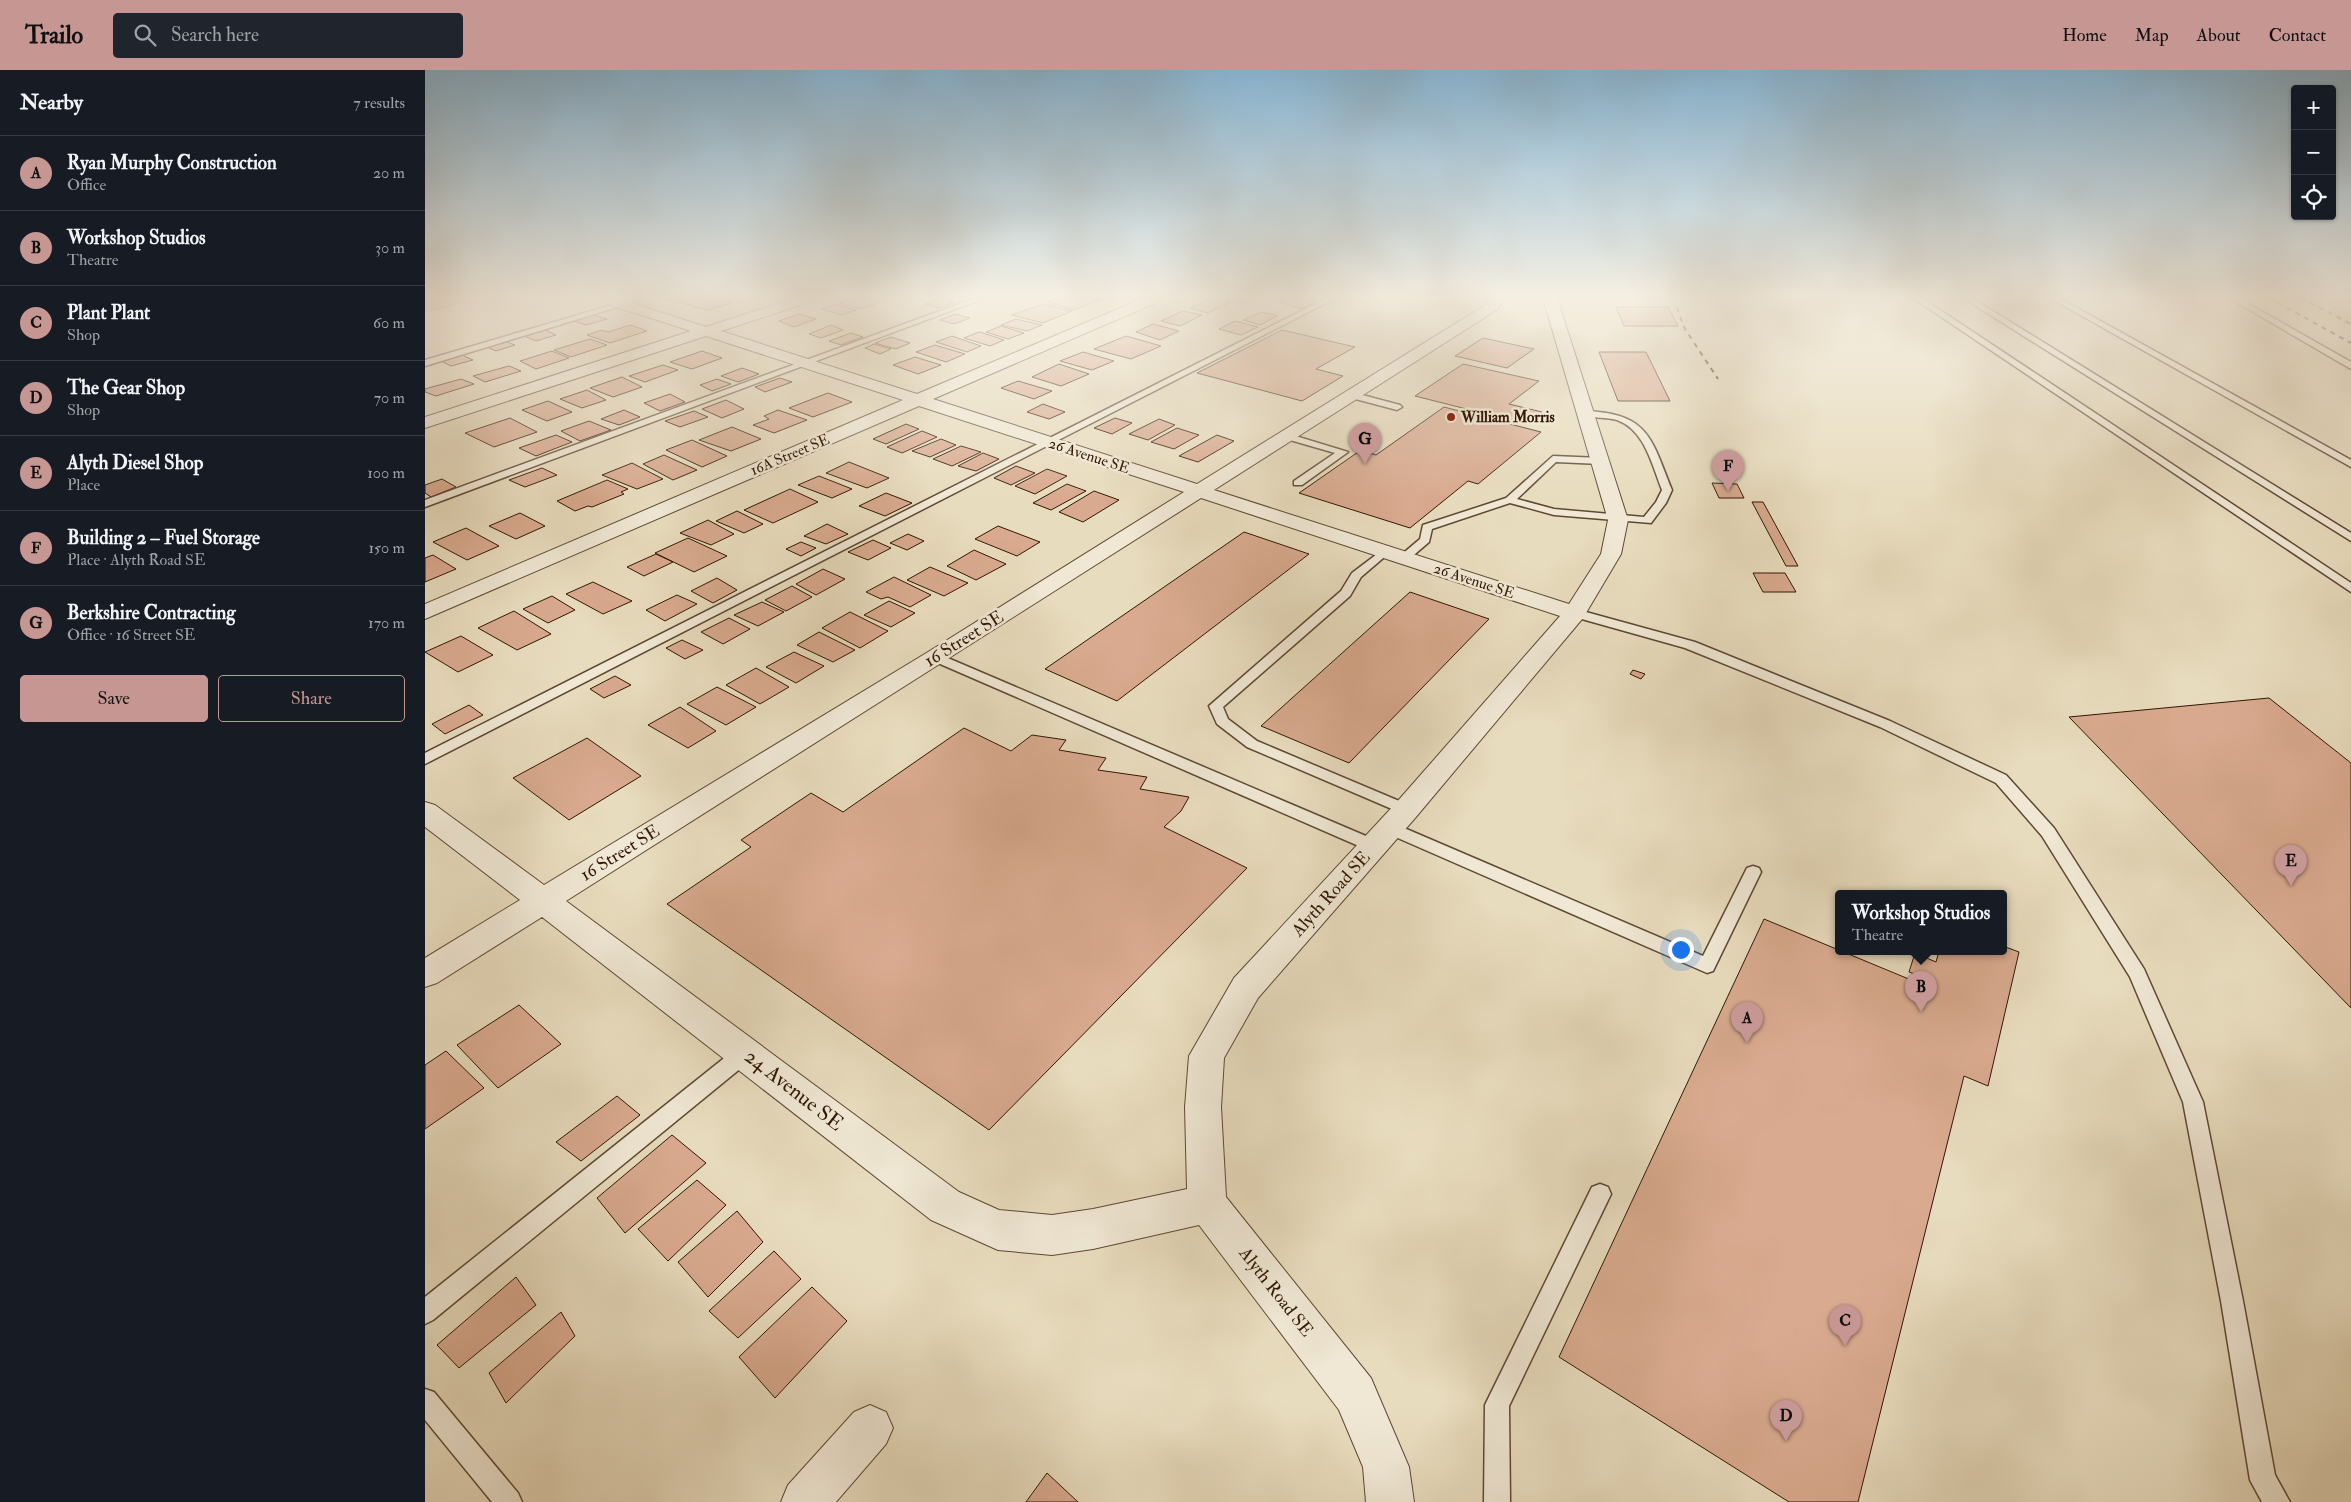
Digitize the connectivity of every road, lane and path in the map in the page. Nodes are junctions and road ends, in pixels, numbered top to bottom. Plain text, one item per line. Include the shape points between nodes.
1 (604, 365) edge
2 (801, 365) edge
3 (811, 365) edge
4 (999, 365) edge
5 (1200, 365) edge
6 (1400, 365) edge
7 (1571, 365) edge
8 (2017, 365) edge
9 (2074, 365) edge
10 (2174, 365) edge
11 (1351, 396) junction
12 (917, 400) junction
13 (1397, 407) dead end
14 (1586, 414) junction
15 (425, 423) edge
16 (1286, 436) junction
17 (1047, 442) junction
18 (1601, 461) junction
19 (2351, 464) edge
20 (1299, 483) dead end
21 (1199, 491) junction
22 (1510, 500) junction
23 (425, 504) edge
24 (1618, 520) junction
25 (2351, 538) edge
26 (1385, 551) junction
27 (1404, 558) junction
28 (2351, 588) edge
29 (425, 612) edge
30 (1575, 613) junction
31 (936, 657) junction
32 (425, 759) edge
33 (425, 812) edge
34 (1390, 828) junction
35 (1753, 872) dead end
36 (542, 901) junction
37 (425, 974) edge
38 (745, 1053) junction
39 (1600, 1194) dead end
40 (1207, 1204) junction
41 (425, 1312) edge
42 (425, 1401) edge
43 (870, 1428) dead end
44 (509, 1502) edge
45 (805, 1502) edge
46 (1390, 1502) edge
47 (1497, 1502) edge
48 (2277, 1502) edge

1 - 15 street
2 - 23 lane
3 - 12 street, 26 Avenue SE
4 - 12 street, 16A Street SE
5 - 17 lane
6 - 11 street, 16 Street SE
7 - 14 street, Alyth Road SE
8 - 28 lane
9 - 25 lane
10 - 19 lane
11 - 13 lane
11 - 16 street, 16 Street SE
12 - 17 street, 26 Avenue SE
12 - 29 street, 16A Street SE
14 - 18 street, Alyth Road SE
14 - 24 lane via 1607,414 1642,431 1667,490 1647,521
16 - 20 lane via 1343,452
16 - 21 street, 16 Street SE
17 - 21 street, 26 Avenue SE
17 - 32 lane
18 - 22 lane via 1553,459
18 - 24 street, Alyth Road SE
21 - 26 street, 26 Avenue SE
21 - 31 street, 16 Street SE
22 - 24 lane via 1554,512
22 - 27 lane via 1427,527 1425,540
24 - 30 street, Alyth Road SE via 1611,554
26 - 27 street, 26 Avenue SE
26 - 34 lane via 1356,576 1346,593 1216,706 1222,722 1252,744
27 - 30 street, 26 Avenue SE
30 - 34 street, Alyth Road SE
30 - 48 lane via 1691,645 1885,724 2001,779 2048,832 2138,974 2193,1102 2263,1480
31 - 34 lane
31 - 36 street, 16 Street SE
33 - 36 street, 24 Avenue SE
34 - 35 lane via 1707,966
34 - 40 street, Alyth Road SE via 1246,988 1207,1056 1203,1107
36 - 37 street, 16 Street SE
36 - 38 street, 24 Avenue SE
38 - 40 street, 24 Avenue SE via 945,1206 998,1230 1052,1235
38 - 41 lane
39 - 47 lane via 1497,1405
40 - 46 street, Alyth Road SE via 1355,1394 1386,1467
42 - 44 lane
43 - 45 street

